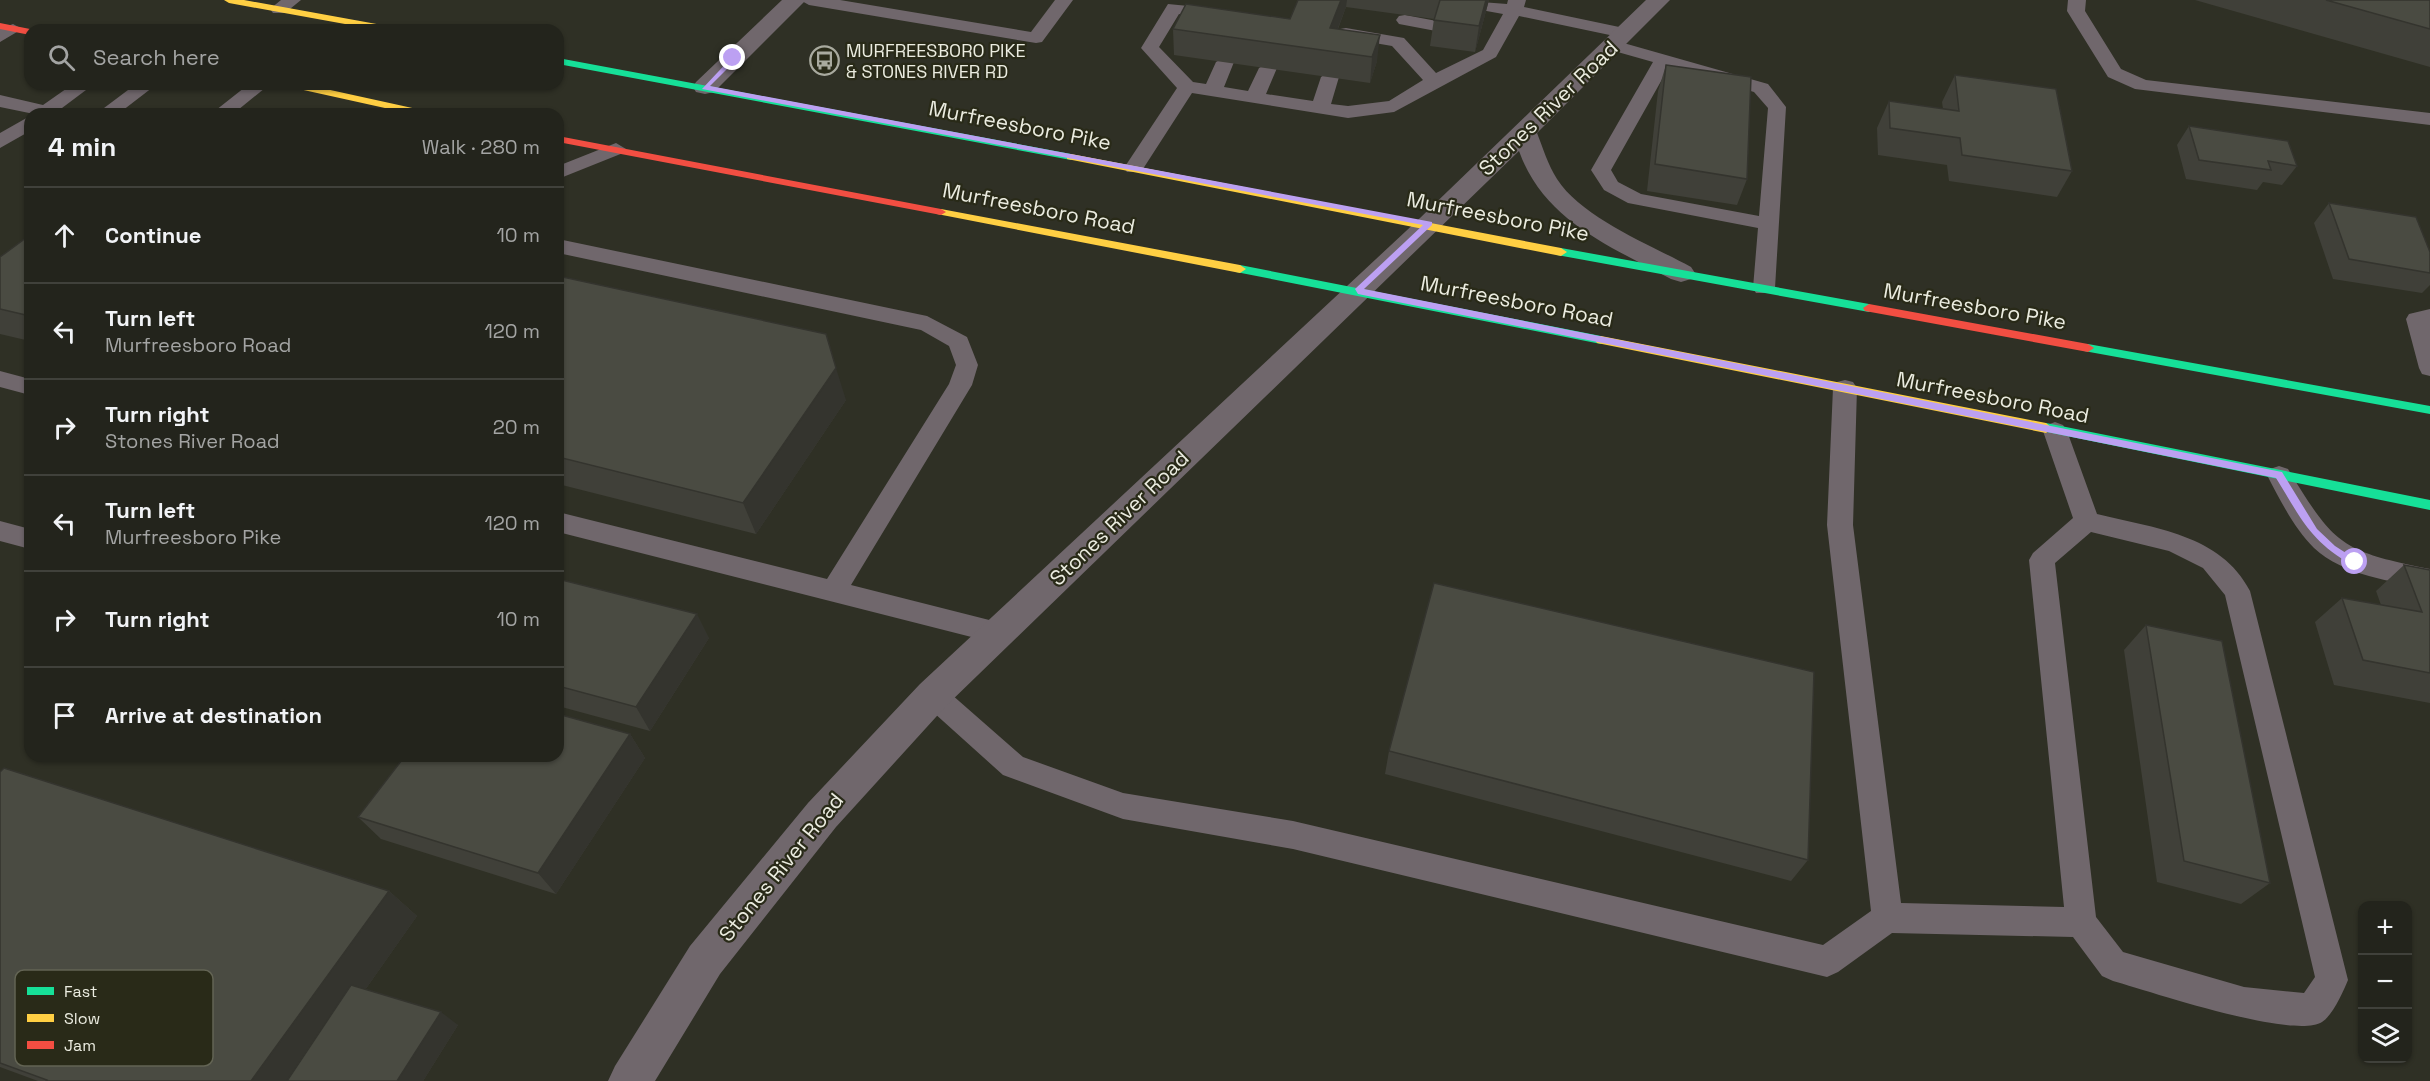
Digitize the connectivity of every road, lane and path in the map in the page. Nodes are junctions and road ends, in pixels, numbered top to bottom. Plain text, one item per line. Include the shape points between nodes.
1 (229, 0) edge
2 (795, 0) edge
3 (809, 0) edge
4 (1064, 0) edge
5 (1659, 0) edge
6 (2077, 0) edge
7 (1173, 4) edge
8 (286, 5) edge
9 (1516, 5) edge
10 (1487, 6) edge
11 (308, 14) junction
12 (1236, 16) edge
13 (293, 24) edge
14 (361, 24) edge
15 (1436, 26) edge
16 (1480, 31) edge
17 (1500, 34) junction
18 (1619, 39) junction
19 (1398, 42) junction
20 (1339, 55) edge
21 (1664, 60) junction
22 (564, 62) edge
23 (1225, 62) edge
24 (1268, 68) edge
25 (1330, 77) edge
26 (1434, 82) junction
27 (705, 87) junction
28 (1187, 87) junction
29 (76, 90) edge
30 (140, 90) edge
31 (253, 90) edge
32 (317, 90) edge
33 (1213, 91) junction
34 (1255, 98) junction
35 (0, 101) edge
36 (50, 108) edge
37 (114, 108) edge
38 (229, 108) edge
39 (399, 108) edge
40 (1320, 108) junction
41 (24, 110) edge
42 (2430, 119) edge
43 (24, 126) edge
44 (1524, 131) junction
45 (564, 140) edge
46 (0, 142) edge
47 (616, 149) junction
48 (1134, 168) junction
49 (564, 171) edge
50 (1429, 224) junction
51 (1769, 224) junction
52 (564, 247) edge
53 (1681, 273) junction
54 (1764, 288) junction
55 (1358, 291) junction
56 (2430, 316) edge
57 (2430, 368) edge
58 (0, 378) edge
59 (24, 385) edge
60 (1845, 388) junction
61 (2430, 410) edge
62 (2055, 430) junction
63 (2279, 475) junction
64 (2430, 505) edge
65 (2087, 521) junction
66 (564, 524) edge
67 (0, 531) edge
68 (24, 537) edge
69 (2430, 579) edge
70 (834, 591) junction
71 (999, 633) junction
72 (933, 695) junction
73 (1887, 918) junction
74 (2081, 922) junction
75 (630, 1081) edge

1 - 8 main road
2 - 27 street
3 - 4 lane via 1036,38
5 - 18 street, Stones River Road
6 - 42 lane via 2076,11 2114,73 2142,85
7 - 12 lane
7 - 28 lane via 1150,48
8 - 11 main road
9 - 10 lane
9 - 17 lane
9 - 18 lane
11 - 13 main road
11 - 14 main road
15 - 19 lane via 1406,18
16 - 17 lane
17 - 26 lane via 1490,53
18 - 21 lane
18 - 44 street, Stones River Road
19 - 20 lane via 1342,32
19 - 26 lane
21 - 51 lane via 1761,88 1778,107
21 - 51 lane via 1601,170 1611,186 1635,199
22 - 27 main road, Murfreesboro Pike
23 - 33 lane
24 - 34 lane
25 - 40 lane
26 - 40 lane via 1394,106 1348,112
27 - 48 main road, Murfreesboro Pike
28 - 33 lane
28 - 48 lane
29 - 36 lane
30 - 37 lane
31 - 38 lane
32 - 39 main road
33 - 34 lane
34 - 40 lane
35 - 41 lane
43 - 46 lane
44 - 50 street, Stones River Road
44 - 53 street via 1548,186 1565,204
45 - 47 main road, Murfreesboro Road
47 - 49 lane
47 - 55 main road, Murfreesboro Road
48 - 50 main road, Murfreesboro Pike
50 - 53 main road, Murfreesboro Pike
50 - 55 street, Stones River Road
51 - 54 lane
52 - 70 lane via 927,324 959,342 967,364 960,385
53 - 54 main road, Murfreesboro Pike
54 - 61 main road, Murfreesboro Pike
55 - 60 main road, Murfreesboro Road
55 - 71 street, Stones River Road
56 - 57 lane via 2417,319
58 - 59 lane
60 - 62 main road, Murfreesboro Road
60 - 73 lane via 1840,525
62 - 63 main road, Murfreesboro Road
62 - 65 lane
63 - 64 main road, Murfreesboro Road
63 - 69 lane via 2314,531 2331,548 2355,562
65 - 74 lane via 2042,560
65 - 74 lane via 2175,543 2212,561 2237,591 2331,980 2312,1010 2244,1003 2113,965
66 - 70 lane
67 - 68 lane
70 - 71 lane
71 - 72 street, Stones River Road
72 - 73 lane via 1013,766 1124,806 1293,835 1827,961
72 - 75 street, Stones River Road via 822,815 705,960
73 - 74 lane

